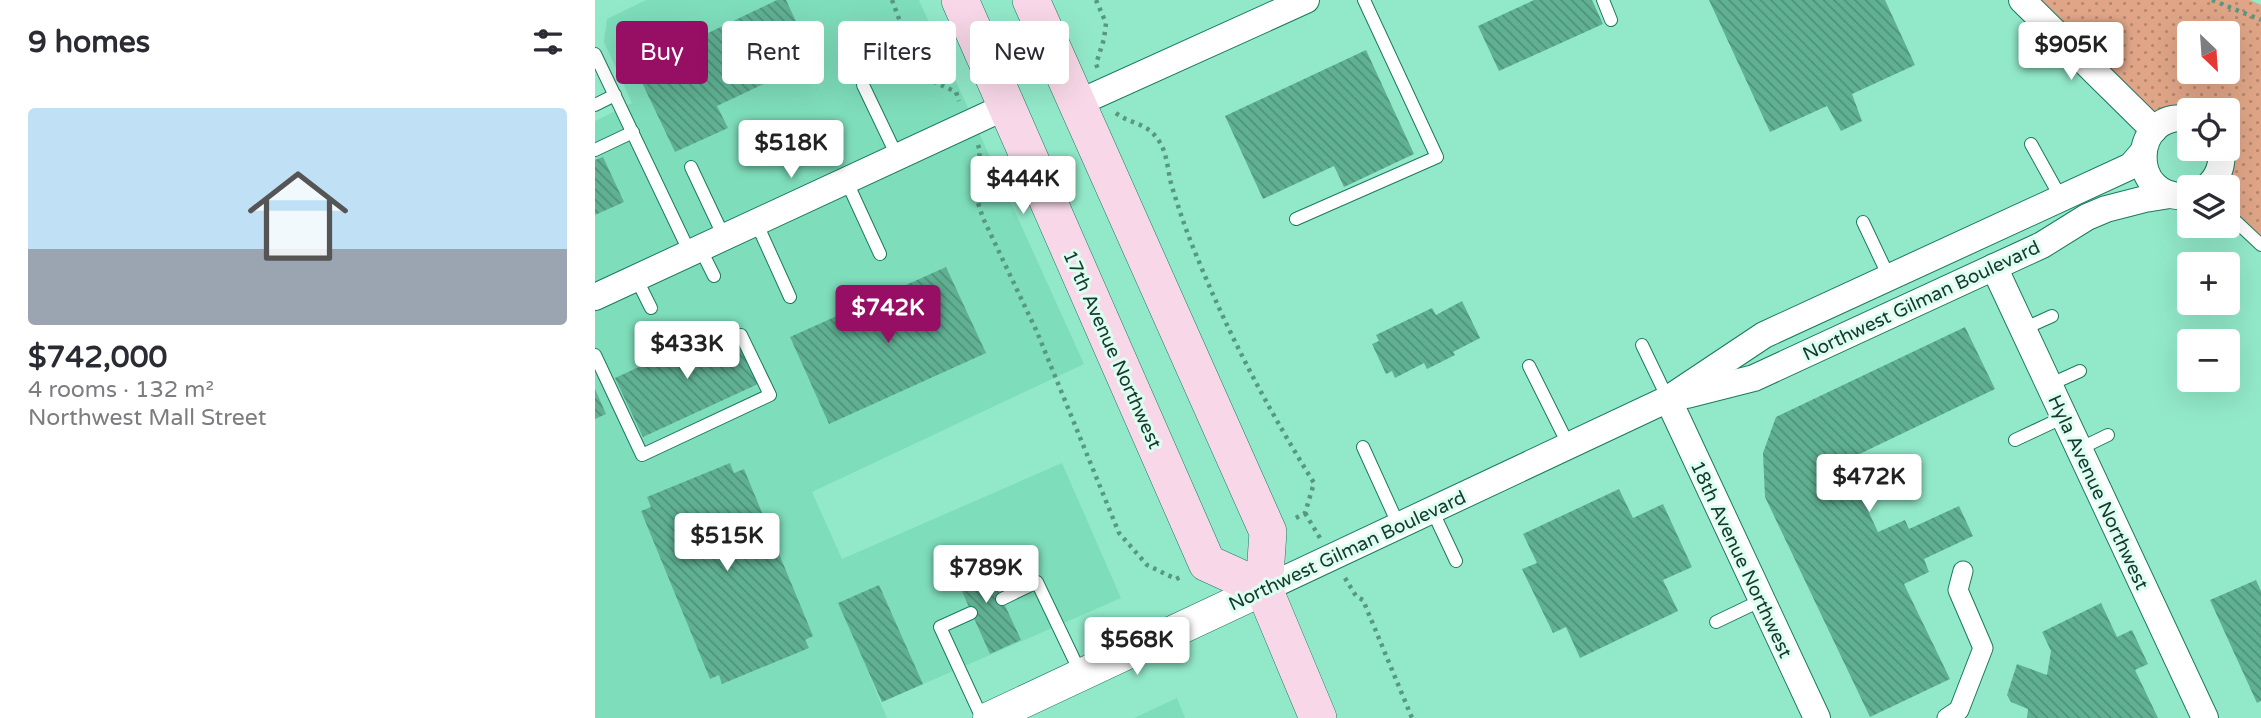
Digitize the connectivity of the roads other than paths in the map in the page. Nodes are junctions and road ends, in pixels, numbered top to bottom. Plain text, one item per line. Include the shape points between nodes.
1 (960, 0) edge
2 (1031, 0) edge
3 (1305, 0) edge
4 (1364, 0) edge
5 (1603, 0) edge
6 (2022, 0) edge
7 (1611, 20) dead end
8 (595, 54) edge
9 (863, 85) dead end
10 (615, 95) junction
11 (1076, 104) junction
12 (595, 105) edge
13 (1007, 106) junction
14 (2177, 120) edge
15 (633, 132) junction
16 (2148, 141) junction
17 (2031, 144) dead end
18 (595, 150) edge
19 (897, 156) junction
20 (691, 167) dead end
21 (846, 180) junction
22 (2177, 194) edge
23 (2177, 195) edge
24 (2061, 198) junction
25 (1296, 219) dead end
26 (756, 222) junction
27 (1863, 222) dead end
28 (2240, 225) edge
29 (2261, 245) edge
30 (705, 246) junction
31 (880, 254) dead end
32 (1994, 267) junction
33 (714, 276) dead end
34 (1889, 277) junction
35 (636, 278) junction
36 (595, 297) edge
37 (790, 297) dead end
38 (651, 309) dead end
39 (2052, 316) dead end
40 (2023, 329) junction
41 (741, 335) dead end
42 (1642, 345) dead end
43 (595, 355) edge
44 (1529, 366) dead end
45 (2080, 371) dead end
46 (2049, 385) junction
47 (1668, 399) junction
48 (2064, 417) junction
49 (2108, 435) dead end
50 (2015, 440) dead end
51 (1569, 446) junction
52 (1363, 447) dead end
53 (2079, 449) junction
54 (1432, 510) junction
55 (1399, 526) junction
56 (1456, 561) dead end
57 (1963, 571) dead end
58 (1263, 589) junction
59 (1002, 599) dead end
60 (1762, 600) junction
61 (971, 613) dead end
62 (1716, 622) dead end
63 (1081, 675) junction
64 (982, 718) edge
65 (989, 718) edge
66 (1318, 718) edge
67 (1817, 718) edge
68 (1947, 718) edge
69 (2205, 718) edge

1 - 13 main road, 17th Avenue Northwest
2 - 11 main road
3 - 11 street
4 - 25 lane via 1437,157
5 - 7 lane
6 - 16 street
8 - 10 lane
9 - 19 lane
10 - 12 lane
10 - 15 lane
11 - 58 main road via 1268,532
13 - 19 street
13 - 58 main road, 17th Avenue Northwest via 1207,563
14 - 16 street, Northwest Gilman Boulevard via 2167,121
15 - 18 lane
15 - 30 lane
16 - 22 street via 2143,163 2152,183
16 - 24 street, Northwest Gilman Boulevard via 2131,166
17 - 24 lane
19 - 21 street
20 - 30 lane
21 - 26 street
21 - 31 lane
23 - 32 street, Northwest Gilman Boulevard via 2106,209
24 - 34 street, Northwest Gilman Boulevard
26 - 30 street
26 - 37 lane
27 - 34 lane
28 - 29 lane
30 - 33 lane
30 - 35 street
32 - 40 street, Hyla Avenue Northwest
32 - 47 street, Northwest Gilman Boulevard via 1754,378
34 - 47 street, Northwest Gilman Boulevard via 1764,335
35 - 36 street
35 - 38 lane
39 - 40 lane
40 - 46 street, Hyla Avenue Northwest
41 - 43 lane via 769,395 642,455
42 - 47 lane
44 - 51 lane
45 - 46 lane
46 - 48 street, Hyla Avenue Northwest
47 - 51 street, Northwest Gilman Boulevard
47 - 60 street, 18th Avenue Northwest
48 - 50 lane
48 - 53 street, Hyla Avenue Northwest
49 - 53 lane
51 - 54 street, Northwest Gilman Boulevard
52 - 55 lane
53 - 69 street, Hyla Avenue Northwest
54 - 55 street, Northwest Gilman Boulevard
54 - 56 lane
55 - 58 street, Northwest Gilman Boulevard
57 - 68 street via 1958,590 1983,648 1959,710
58 - 63 street, Northwest Gilman Boulevard
58 - 66 main road
59 - 63 lane via 1037,582
60 - 62 lane
60 - 67 street, 18th Avenue Northwest
61 - 64 lane via 940,627
63 - 65 street, Northwest Gilman Boulevard

